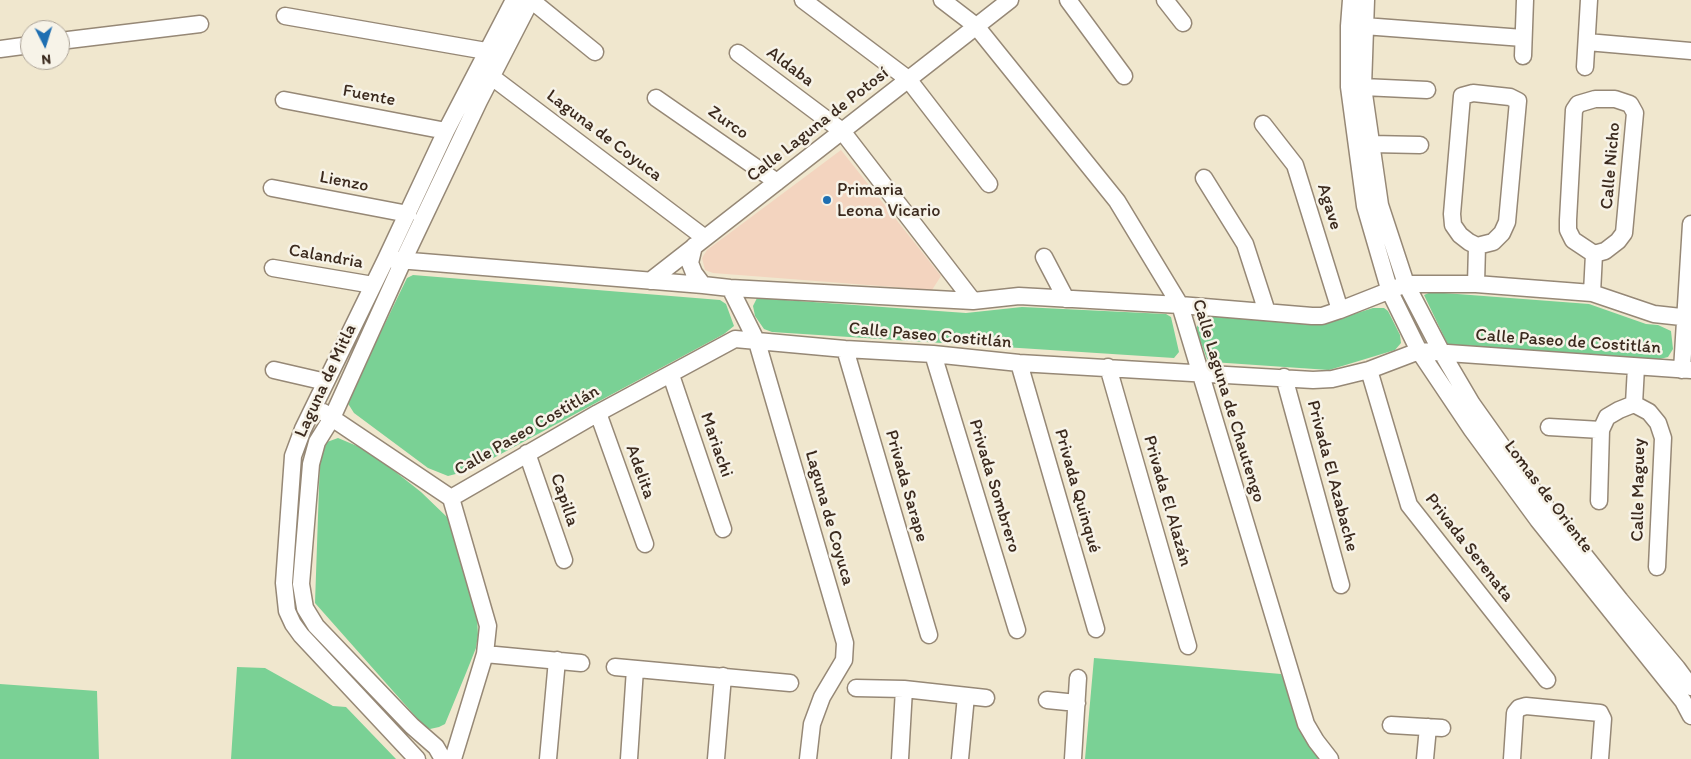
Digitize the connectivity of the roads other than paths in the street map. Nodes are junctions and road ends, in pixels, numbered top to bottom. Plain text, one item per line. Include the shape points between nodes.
1 (514, 0) edge
2 (531, 0) edge
3 (804, 0) edge
4 (942, 0) edge
5 (1010, 0) edge
6 (1068, 0) edge
7 (1165, 0) edge
8 (1351, 0) edge
9 (1366, 0) edge
10 (1525, 0) edge
11 (1589, 0) edge
12 (284, 16) dead end
13 (1183, 23) dead end
14 (200, 24) dead end
15 (976, 26) junction
16 (1364, 26) junction
17 (1523, 38) junction
18 (70, 40) edge
19 (1587, 42) junction
20 (20, 46) edge
21 (0, 49) edge
22 (595, 52) dead end
23 (1691, 52) edge
24 (738, 53) dead end
25 (493, 55) junction
26 (1523, 56) dead end
27 (1585, 66) dead end
28 (485, 72) junction
29 (1124, 76) dead end
30 (908, 79) junction
31 (1363, 87) junction
32 (1427, 90) dead end
33 (656, 98) dead end
34 (284, 100) dead end
35 (1263, 124) dead end
36 (446, 131) junction
37 (842, 131) junction
38 (1371, 144) junction
39 (1420, 145) dead end
40 (1204, 178) dead end
41 (777, 182) junction
42 (989, 184) dead end
43 (272, 188) dead end
44 (408, 214) junction
45 (1691, 224) edge
46 (700, 242) junction
47 (1477, 246) junction
48 (1594, 254) junction
49 (1044, 257) dead end
50 (386, 259) junction
51 (403, 261) junction
52 (273, 268) dead end
53 (650, 281) junction
54 (1406, 284) junction
55 (1476, 284) junction
56 (373, 285) junction
57 (703, 285) junction
58 (730, 288) junction
59 (1390, 292) junction
60 (1592, 293) junction
61 (1066, 299) junction
62 (973, 301) junction
63 (1180, 306) junction
64 (1340, 310) junction
65 (1267, 312) junction
66 (1688, 318) edge
67 (757, 342) junction
68 (845, 349) junction
69 (1419, 351) junction
70 (1442, 353) junction
71 (933, 354) junction
72 (1020, 363) junction
73 (1636, 367) junction
74 (1108, 368) junction
75 (274, 370) dead end
76 (1369, 370) junction
77 (1686, 370) edge
78 (1200, 373) junction
79 (671, 375) junction
80 (1284, 377) junction
81 (326, 382) junction
82 (1634, 404) junction
83 (314, 406) junction
84 (598, 413) junction
85 (332, 418) junction
86 (1550, 427) dead end
87 (1601, 430) junction
88 (527, 453) junction
89 (451, 498) junction
90 (1599, 501) dead end
91 (723, 529) dead end
92 (645, 544) dead end
93 (564, 560) dead end
94 (1657, 567) dead end
95 (284, 583) junction
96 (301, 584) junction
97 (1342, 585) dead end
98 (1096, 629) dead end
99 (1017, 630) dead end
100 (929, 634) dead end
101 (1188, 646) dead end
102 (485, 654) junction
103 (557, 660) junction
104 (581, 663) dead end
105 (615, 667) dead end
106 (635, 669) junction
107 (723, 676) junction
108 (1078, 678) dead end
109 (1547, 680) dead end
110 (790, 683) dead end
111 (1691, 687) edge
112 (856, 688) dead end
113 (904, 689) junction
114 (966, 696) junction
115 (986, 698) dead end
116 (1047, 700) dead end
117 (1077, 703) junction
118 (1691, 716) edge
119 (1391, 724) dead end
120 (412, 726) junction
121 (398, 740) junction
122 (417, 759) edge
123 (443, 759) edge
124 (453, 759) edge
125 (548, 759) edge
126 (629, 759) edge
127 (716, 759) edge
128 (808, 759) edge
129 (900, 759) edge
130 (960, 759) edge
131 (1073, 759) edge
132 (1330, 759) edge
133 (1425, 759) edge
134 (1512, 759) edge
135 (1600, 759) edge

1 - 25 street, Laguna de Mitla
2 - 22 street
2 - 25 street, Laguna de Mitla
3 - 30 street
4 - 15 street, Calle Laguna de Chautengo
5 - 15 street, Calle Laguna de Potosí
6 - 29 street
7 - 13 street
8 - 59 street, Lomas de Oriente via 1349,87 1365,206
9 - 16 street, Lomas de Oriente
10 - 17 street
11 - 19 street
12 - 25 street
14 - 18 street
15 - 30 street, Calle Laguna de Potosí
15 - 63 street, Calle Laguna de Chautengo via 1117,201
16 - 17 street
16 - 31 street, Lomas de Oriente
17 - 26 street
19 - 23 street
19 - 27 street
20 - 21 street
24 - 37 street, Aldaba
25 - 28 street, Laguna de Mitla
28 - 36 street, Laguna de Mitla
28 - 46 street, Laguna de Coyuca
28 - 51 street, Laguna de Mitla
30 - 37 street, Calle Laguna de Potosí
30 - 42 street
31 - 32 street
31 - 38 street, Lomas de Oriente
33 - 41 street, Zurco
34 - 36 street, Fuente
35 - 64 street, Agave via 1295,165
36 - 44 street, Laguna de Mitla
37 - 41 street, Calle Laguna de Potosí
37 - 62 street, Aldaba
38 - 39 street
38 - 54 street, Lomas de Oriente via 1380,205
40 - 65 street via 1245,244
41 - 46 street, Calle Laguna de Potosí
43 - 44 street, Lienzo
44 - 50 street, Laguna de Mitla
45 - 66 street
46 - 53 street, Calle Laguna de Potosí
46 - 57 street via 690,263
47 - 47 street via 1460,235 1453,225 1452,214 1462,96 1473,93 1510,97 1518,101 1507,222 1502,234 1493,242
47 - 55 street
48 - 48 street, Calle Nicho via 1573,240 1568,230 1574,110 1578,104 1596,99 1615,99 1630,104 1635,113 1626,223 1618,241 1605,251
48 - 60 street
49 - 61 street
50 - 51 street, Calle Paseo Costitlán
50 - 56 street, Laguna de Mitla
51 - 53 street, Calle Paseo Costitlán
51 - 85 street, Laguna de Mitla
52 - 56 street, Calandria
53 - 57 street, Calle Paseo Costitlán
54 - 55 street, Calle Paseo de Costitlán
54 - 59 street, Calle Paseo de Costitlán
54 - 70 street, Lomas de Oriente
55 - 60 street, Calle Paseo de Costitlán
56 - 81 street, Laguna de Mitla
57 - 58 street, Calle Paseo Costitlán
58 - 62 street, Calle Paseo Costitlán
58 - 67 street, Laguna de Coyuca
59 - 64 street, Calle Paseo Costitlán
59 - 69 street, Lomas de Oriente
60 - 66 street, Calle Paseo de Costitlán via 1654,314
61 - 62 street, Calle Paseo Costitlán via 1019,296
61 - 63 street, Calle Paseo Costitlán
63 - 65 street, Calle Paseo Costitlán
63 - 78 street, Calle Laguna de Chautengo
64 - 65 street, Calle Paseo Costitlán via 1322,316
66 - 77 street
67 - 68 street, Calle Paseo Costitlán
67 - 79 street, Calle Paseo Costitlán via 735,339
67 - 128 street, Laguna de Coyuca via 845,643 844,660 822,697 812,724
68 - 71 street, Calle Paseo Costitlán
68 - 100 street, Privada Sarape
69 - 70 street, Calle Paseo Costitlán
69 - 76 street, Calle Paseo Costitlán
69 - 118 street, Lomas de Oriente via 1538,520 1683,701
70 - 73 street, Calle Paseo de Costitlán
70 - 111 street, Lomas de Oriente via 1472,404 1538,497
71 - 72 street, Calle Paseo Costitlán
71 - 99 street, Privada Sombrero
72 - 74 street, Calle Paseo Costitlán
72 - 98 street, Privada Quinqué
73 - 77 street, Calle Paseo de Costitlán
73 - 82 street
74 - 78 street, Calle Paseo Costitlán
74 - 101 street, Privada El Alazán
75 - 81 street
76 - 80 street, Calle Paseo Costitlán via 1332,379
76 - 109 street, Privada Serenata via 1409,505
78 - 80 street, Calle Paseo Costitlán
78 - 132 street, Calle Laguna de Chautengo via 1306,724
79 - 84 street, Calle Paseo Costitlán
79 - 91 street, Mariachi
80 - 97 street, Privada El Azabache
81 - 83 street, Laguna de Mitla
82 - 87 street via 1607,417
82 - 94 street, Calle Maguey via 1649,412 1658,423 1663,438
83 - 85 street
83 - 95 street, Laguna de Mitla via 292,456
84 - 88 street, Calle Paseo Costitlán
84 - 92 street, Adelita
85 - 89 street
85 - 96 street, Laguna de Mitla via 317,442 311,464
86 - 87 street
87 - 90 street
88 - 89 street, Calle Paseo Costitlán
88 - 93 street, Capilla
89 - 102 street via 488,626
95 - 96 street
95 - 121 street, Laguna de Mitla via 287,611 293,624
96 - 120 street, Laguna de Mitla via 305,608 316,626
102 - 103 street
102 - 124 street
103 - 104 street
103 - 125 street
105 - 106 street
106 - 107 street
106 - 126 street
107 - 110 street
107 - 127 street
108 - 117 street
112 - 113 street
113 - 114 street
113 - 129 street
114 - 115 street
114 - 130 street
116 - 117 street
117 - 131 street
119 - 133 street via 1435,728
120 - 121 street
120 - 123 street, Laguna de Mitla
121 - 122 street, Laguna de Mitla
134 - 135 street via 1515,713 1526,706 1600,713 1603,719

